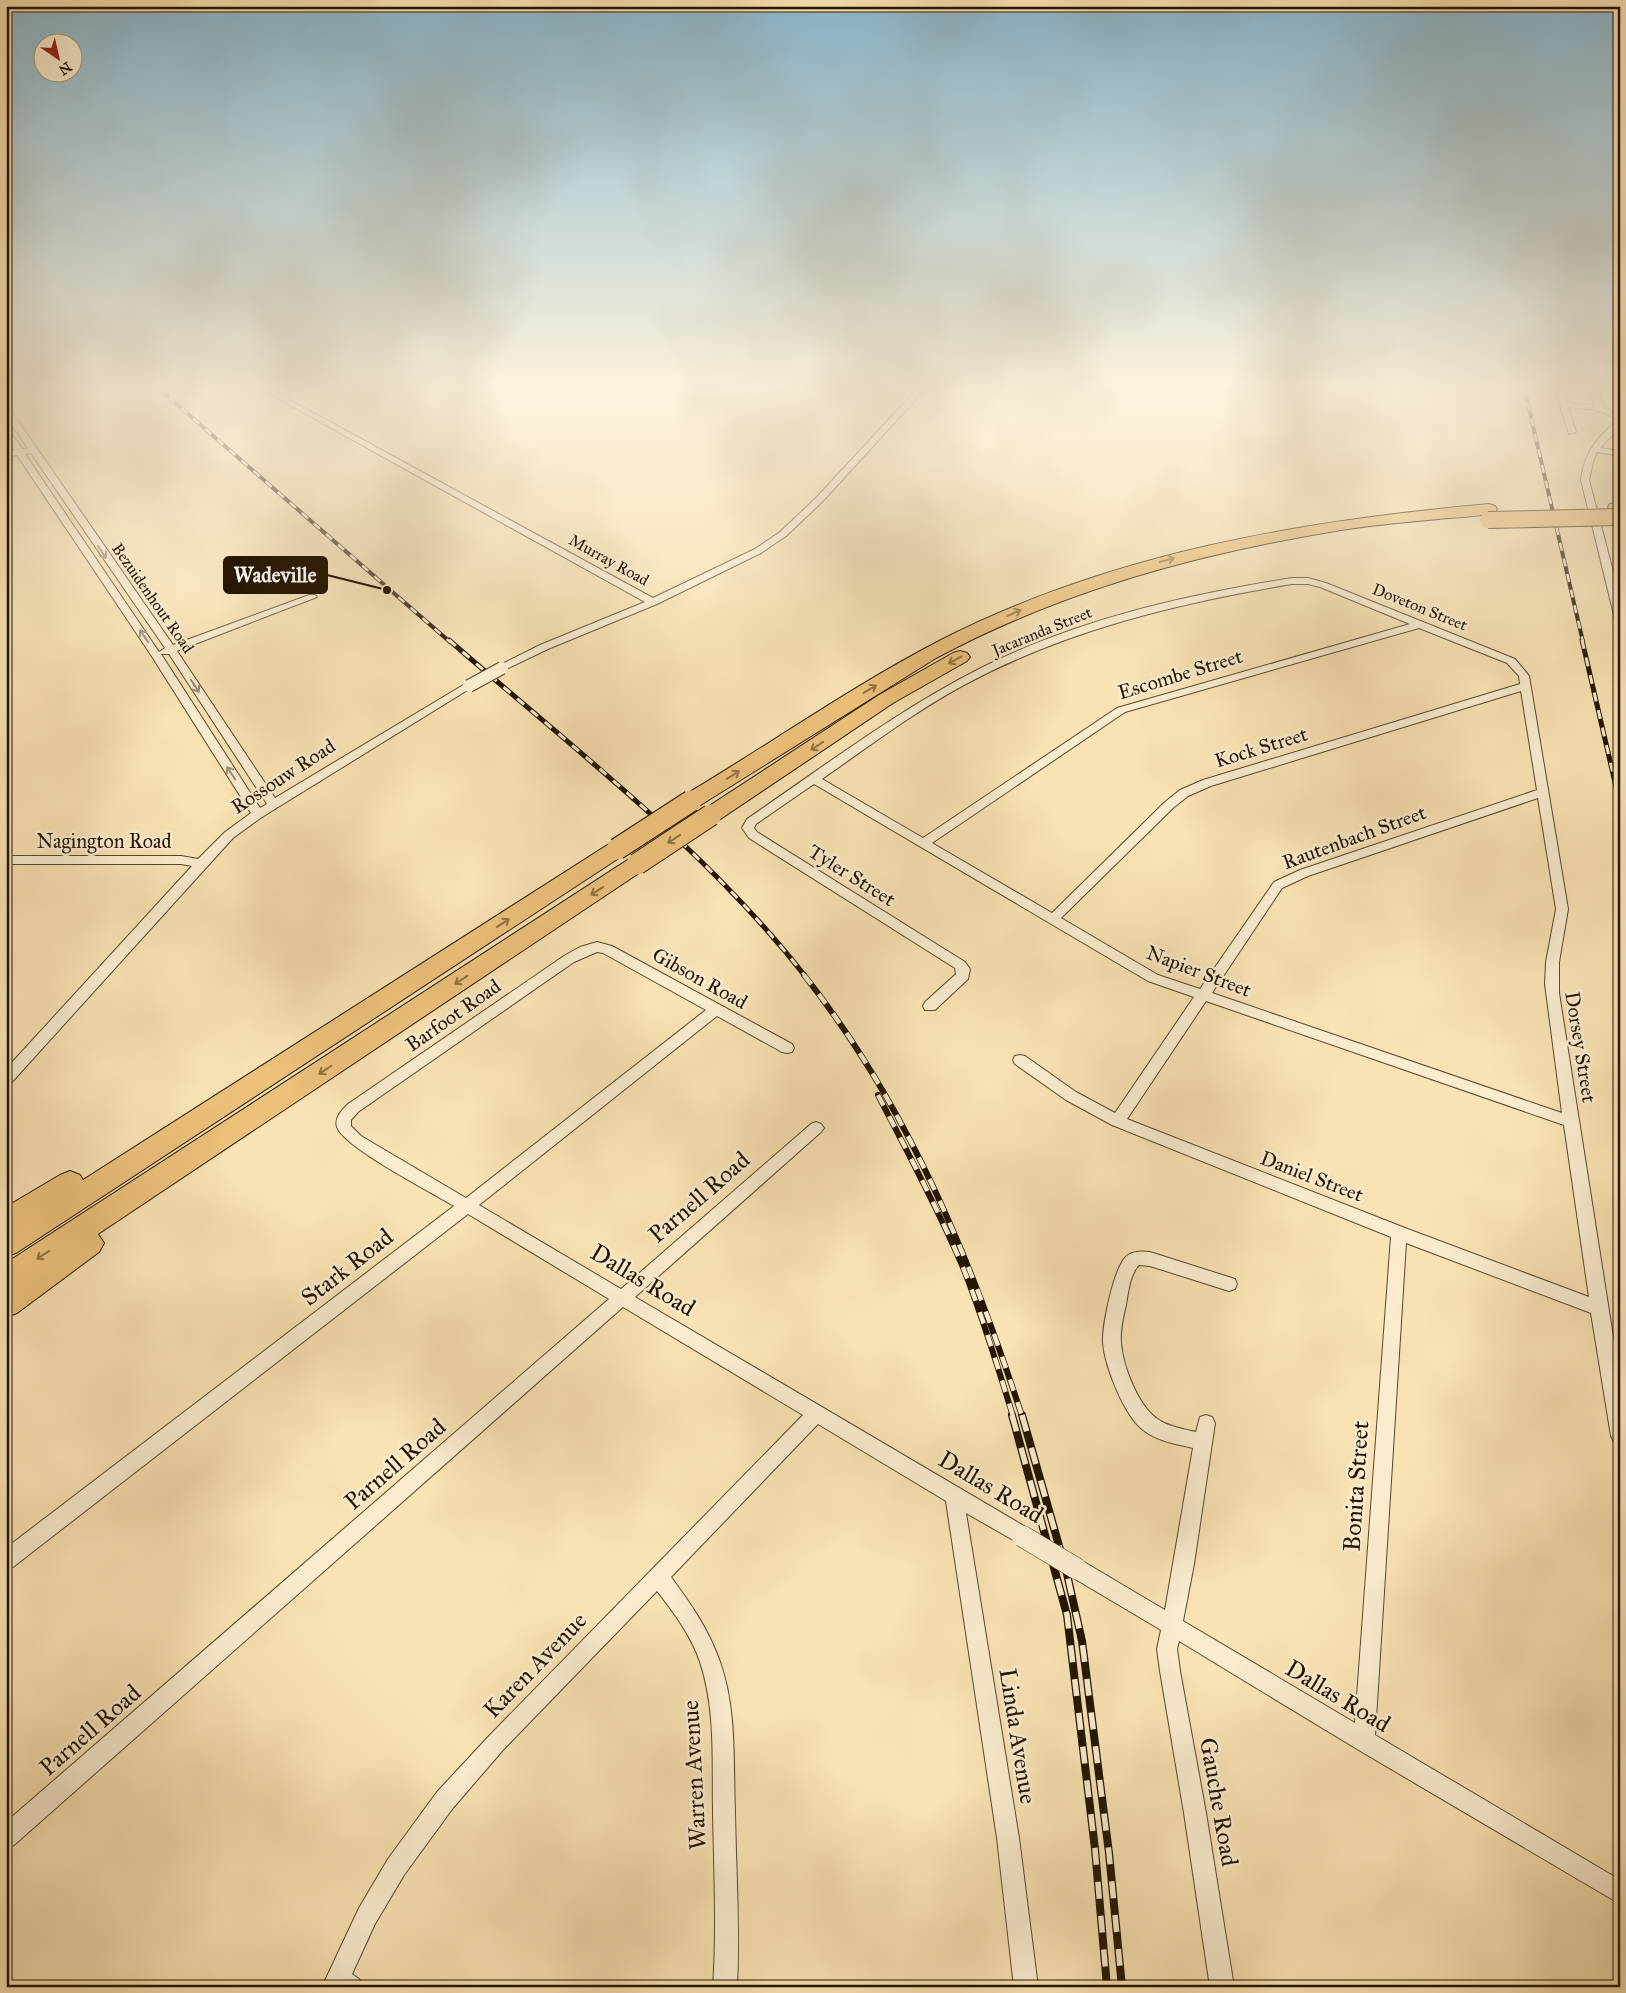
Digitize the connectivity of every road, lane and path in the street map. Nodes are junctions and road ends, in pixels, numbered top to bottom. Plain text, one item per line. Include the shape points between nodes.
1 (39, 480) edge
2 (54, 480) edge
3 (431, 480) edge
4 (838, 480) edge
5 (1586, 480) edge
6 (56, 483) junction
7 (43, 486) junction
8 (1619, 512) edge
9 (1489, 514) junction
10 (84, 525) junction
11 (71, 528) junction
12 (1608, 573) junction
13 (1620, 573) edge
14 (1308, 581) joint
15 (312, 597) dead end
16 (654, 602) junction
17 (138, 604) junction
18 (124, 608) junction
19 (1620, 619) edge
20 (1421, 624) junction
21 (170, 649) junction
22 (156, 655) junction
23 (1518, 667) joint
24 (469, 686) joint
25 (1525, 686) junction
26 (221, 725) junction
27 (205, 731) junction
28 (814, 780) junction
29 (1544, 792) junction
30 (273, 804) junction
31 (258, 814) junction
32 (923, 843) junction
33 (627, 856) junction
34 (6, 860) edge
35 (201, 864) junction
36 (1052, 920) junction
37 (592, 948) joint
38 (417, 979) junction
39 (1202, 996) junction
40 (930, 1006) dead end
41 (715, 1010) junction
42 (787, 1048) dead end
43 (1020, 1060) dead end
44 (6, 1079) edge
45 (343, 1121) joint
46 (1117, 1121) junction
47 (1572, 1122) junction
48 (816, 1128) dead end
49 (220, 1139) junction
50 (468, 1204) junction
51 (6, 1222) edge
52 (1399, 1233) junction
53 (6, 1244) edge
54 (6, 1278) edge
55 (1229, 1284) dead end
56 (622, 1298) junction
57 (6, 1304) edge
58 (1599, 1308) junction
59 (817, 1413) junction
60 (1206, 1422) dead end
61 (1620, 1436) edge
62 (1202, 1442) junction
63 (954, 1495) junction
64 (6, 1560) edge
65 (658, 1576) junction
66 (1172, 1627) junction
67 (1364, 1742) junction
68 (6, 1837) edge
69 (1620, 1893) edge
70 (341, 1984) edge
71 (725, 1987) edge
72 (1026, 1987) edge
73 (1222, 1987) edge

1 - 7 street, Bezuidenhout Road
2 - 6 street, Bezuidenhout Road
3 - 16 street, Murray Road
4 - 16 street via 783,534 758,551
5 - 12 street
6 - 7 street
6 - 10 street, Bezuidenhout Road
7 - 11 street, Bezuidenhout Road
8 - 9 highway, bridge
9 -> 33 highway, bridge via 1280,546 1184,568 1089,599 980,646 886,700 711,815
33 -> 9 highway, bridge via 692,801 919,660 964,636 1073,589 1167,560 1266,536 1379,519
10 - 11 street
10 -> 17 street, Bezuidenhout Road
11 - 18 street, Bezuidenhout Road
12 - 13 street
12 - 19 street
14 - 20 street, Doveton Street
14 - 28 street, Jacaranda Street via 1268,584 1189,599 1126,615 1051,641 987,669 918,708
15 - 21 street
16 - 24 street, Rossouw Road, bridge via 544,647
17 - 18 street
17 - 21 street, Bezuidenhout Road
22 -> 18 street, Bezuidenhout Road
20 - 23 street, Doveton Street via 1503,656
20 - 32 street, Escombe Street via 1121,710
21 - 22 street
21 -> 26 street, Bezuidenhout Road
22 - 27 street, Bezuidenhout Road
23 - 25 street, Dorsey Street via 1524,676
24 - 30 street, Rossouw Road
25 - 29 street, Dorsey Street
25 - 36 street, Kock Street via 1184,793
26 - 27 street
26 - 30 street, Bezuidenhout Road
31 -> 27 street, Bezuidenhout Road
28 - 32 street, Napier Street
28 - 40 street, Tyler Street via 751,822 748,828 960,966 963,976
29 - 39 street, Rautenbach Street via 1304,873 1278,885
29 - 47 street, Dorsey Street via 1562,909 1553,955 1552,993
30 - 31 street, Rossouw Road
31 - 35 street, Rossouw Road via 229,835
32 - 36 street, Napier Street
38 -> 33 highway
33 -> 49 highway
34 - 35 street, Nagington Road via 181,860
35 - 44 street, Rossouw Road
36 - 39 street, Napier Street via 1148,975
37 - 41 street, Gibson Road via 607,950
37 - 45 street, Barfoot Road via 569,959 348,1112
38 - 51 highway via 286,1052
38 - 53 highway
39 - 46 street, Rautenbach Street
39 - 47 street, Napier Street
41 - 42 street, Gibson Road
41 - 50 street, Stark Road
43 - 46 street, Daniel Street via 1071,1096
45 - 50 street, Dallas Road via 344,1130 356,1140
46 - 52 street, Daniel Street
47 - 58 street, Dorsey Street
48 - 56 street, Parnell Road
49 -> 54 highway
49 - 57 highway via 176,1178
50 - 56 street, Dallas Road
50 - 64 street, Stark Road
52 - 58 street, Daniel Street
52 - 67 street, Bonita Street
55 - 62 street via 1150,1259 1136,1259 1125,1272 1112,1333 1114,1354 1140,1415 1156,1429
56 - 59 street, Dallas Road
56 - 68 street, Parnell Road
58 - 61 street, Dorsey Street
59 - 63 street, Dallas Road
59 - 65 street, Karen Avenue
60 - 62 street, Gauche Road
62 - 66 street, Gauche Road
63 - 66 street, Dallas Road, bridge
63 - 72 street, Linda Avenue via 1008,1838
65 - 70 street, Karen Avenue via 445,1800 396,1867 367,1916
65 - 71 street, Warren Avenue via 703,1642 717,1690 726,1896
66 - 67 street, Dallas Road
66 - 73 street, Gauche Road via 1168,1649 1170,1671 1196,1813
67 - 69 street, Dallas Road

